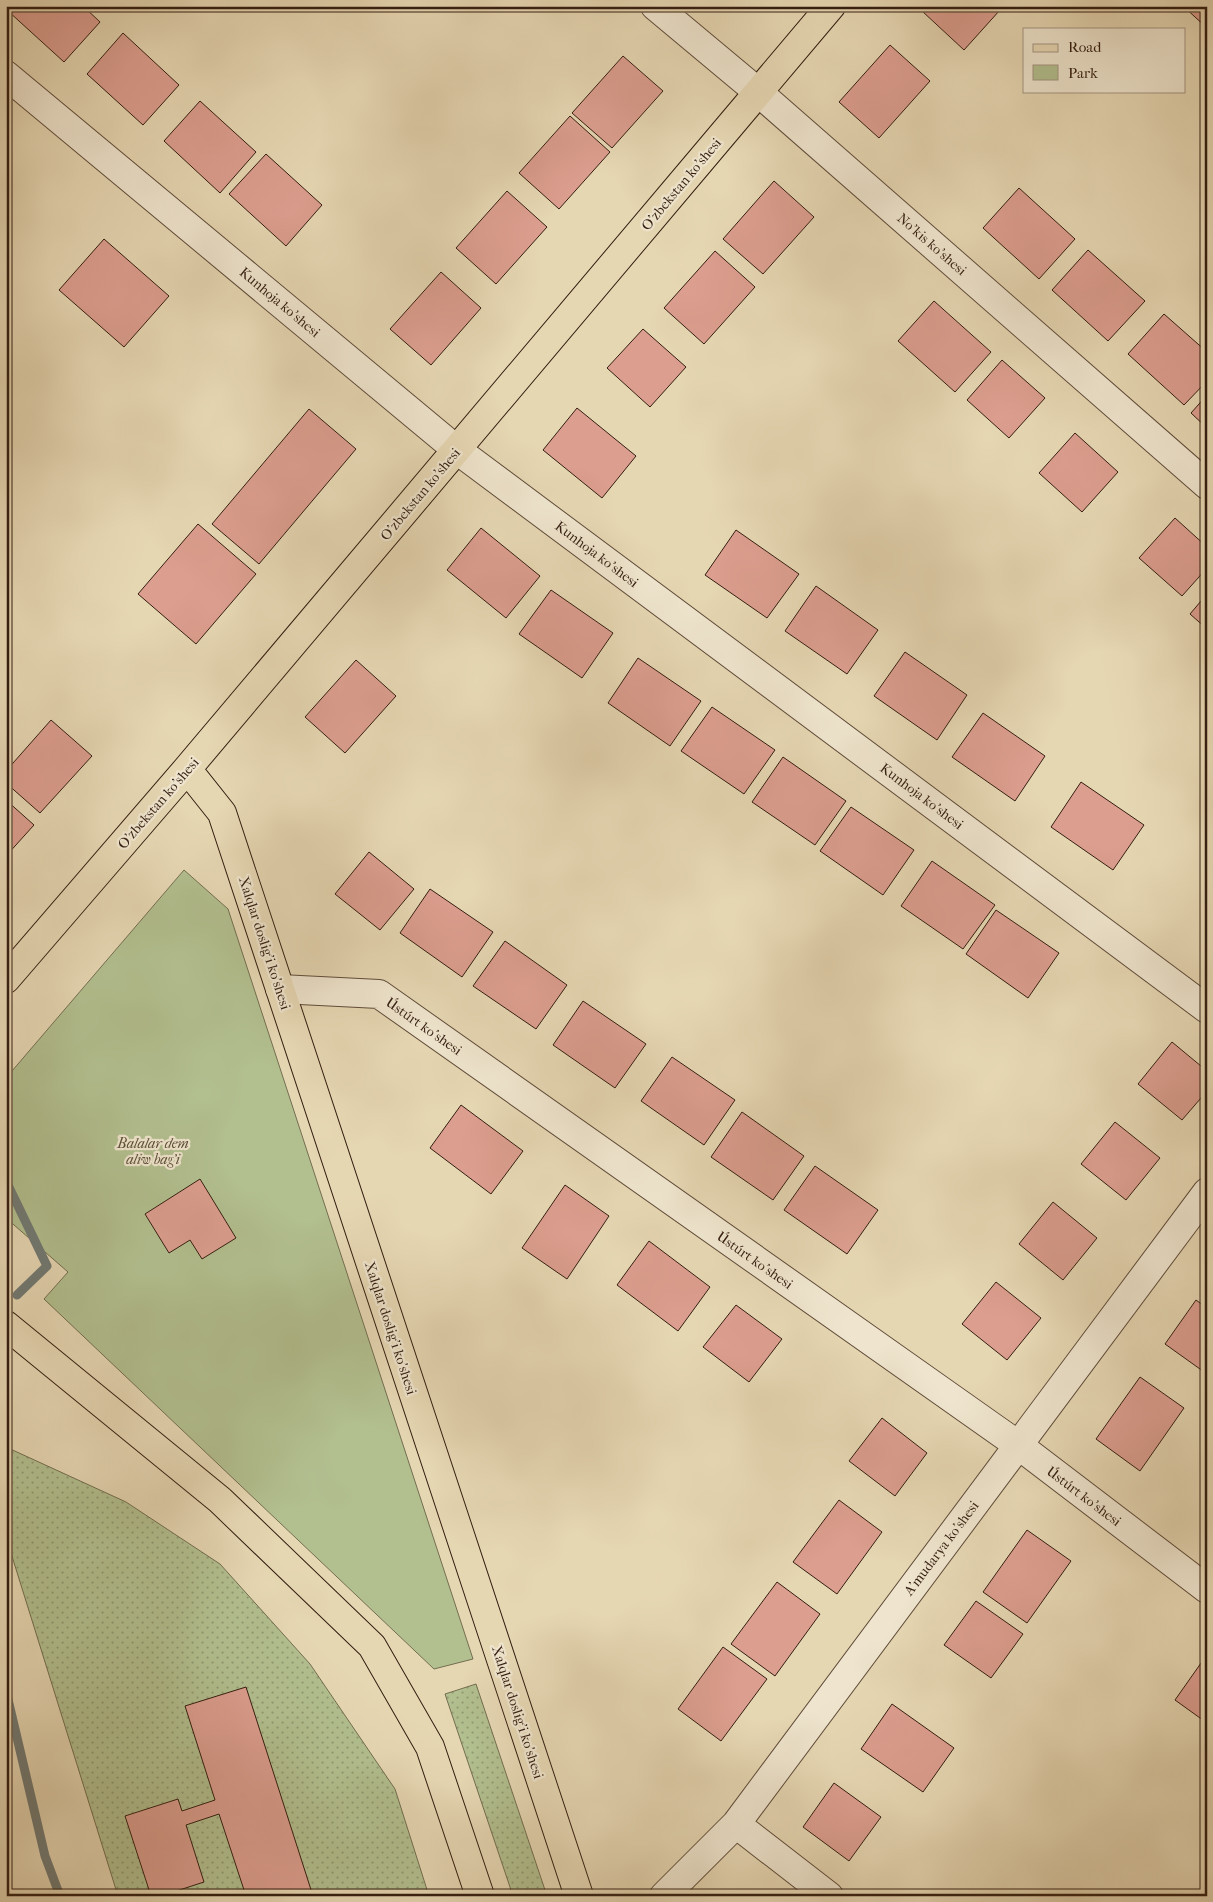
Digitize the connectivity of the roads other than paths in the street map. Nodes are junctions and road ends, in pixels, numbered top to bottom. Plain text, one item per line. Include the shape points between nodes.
1 (655, 6) edge
2 (831, 6) edge
3 (6, 75) edge
4 (758, 92) junction
5 (457, 450) junction
6 (1207, 485) edge
7 (187, 769) junction
8 (6, 978) edge
9 (280, 989) junction
10 (1207, 1009) edge
11 (1207, 1192) edge
12 (6, 1325) edge
13 (1018, 1445) junction
14 (1207, 1589) edge
15 (736, 1824) junction
16 (480, 1896) edge
17 (579, 1896) edge
18 (664, 1896) edge
19 (829, 1896) edge

1 - 4 street, No'kis ko'shesi
2 - 4 main road, O'zbekstan ko'shesi
3 - 5 street, Kunhoja ko'shesi
4 - 5 main road, O'zbekstan ko'shesi
4 - 6 street, No'kis ko'shesi
5 - 7 main road, O'zbekstan ko'shesi
5 - 10 street, Kunhoja ko'shesi
7 - 8 main road, O'zbekstan ko'shesi
7 - 9 main road, Xalqlar doslig'i ko'shesi via 222,813
9 - 13 street, Ústúrt ko'shesi via 379,994
9 - 17 main road, Xalqlar doslig'i ko'shesi
11 - 13 street, A'mudarya ko'shesi
12 - 16 main road via 220,1500 372,1646 430,1748
13 - 14 street, Ústúrt ko'shesi
13 - 15 street, A'mudarya ko'shesi
15 - 18 street, A'mudarya ko'shesi
15 - 19 street

